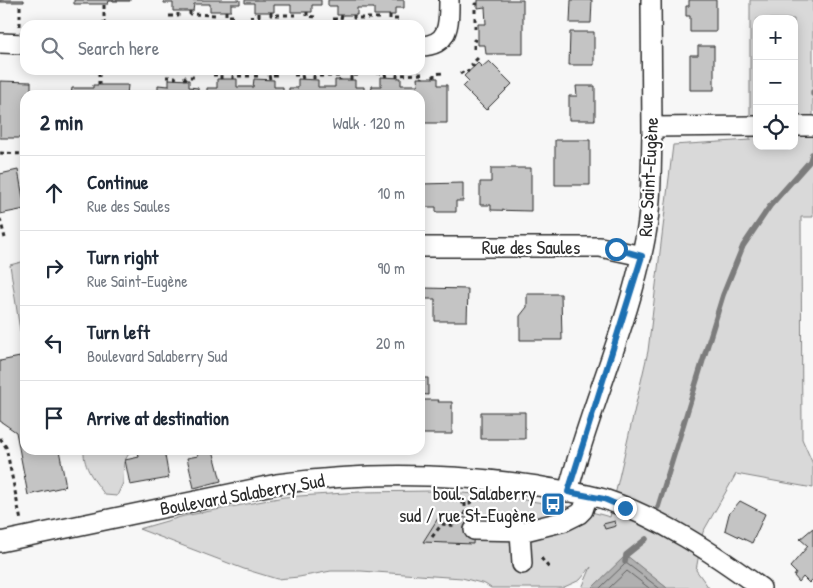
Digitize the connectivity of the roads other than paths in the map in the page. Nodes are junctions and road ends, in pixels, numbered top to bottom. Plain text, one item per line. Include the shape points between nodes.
1 (449, 0) edge
2 (651, 0) edge
3 (20, 37) edge
4 (0, 43) edge
5 (425, 45) edge
6 (652, 126) junction
7 (753, 126) edge
8 (798, 126) edge
9 (813, 126) edge
10 (425, 247) edge
11 (642, 256) junction
12 (568, 492) junction
13 (588, 495) junction
14 (467, 525) road end
15 (520, 531) junction
16 (0, 542) edge
17 (522, 564) dead end
18 (761, 588) edge

1 - 5 street via 445,34 435,43
2 - 6 street, Rue Saint-Eugène
3 - 4 street
6 - 7 street
6 - 11 street, Rue Saint-Eugène via 649,212
8 - 9 street
10 - 11 street, Rue des Saules via 600,247
11 - 12 street, Rue Saint-Eugène
12 - 13 street, Boulevard Salaberry Sud
12 - 16 street, Boulevard Salaberry Sud via 455,478 319,479 277,484
13 - 15 street via 583,510 572,518
13 - 18 street, Boulevard Salaberry Sud via 625,508 683,536
14 - 15 street
15 - 17 street

